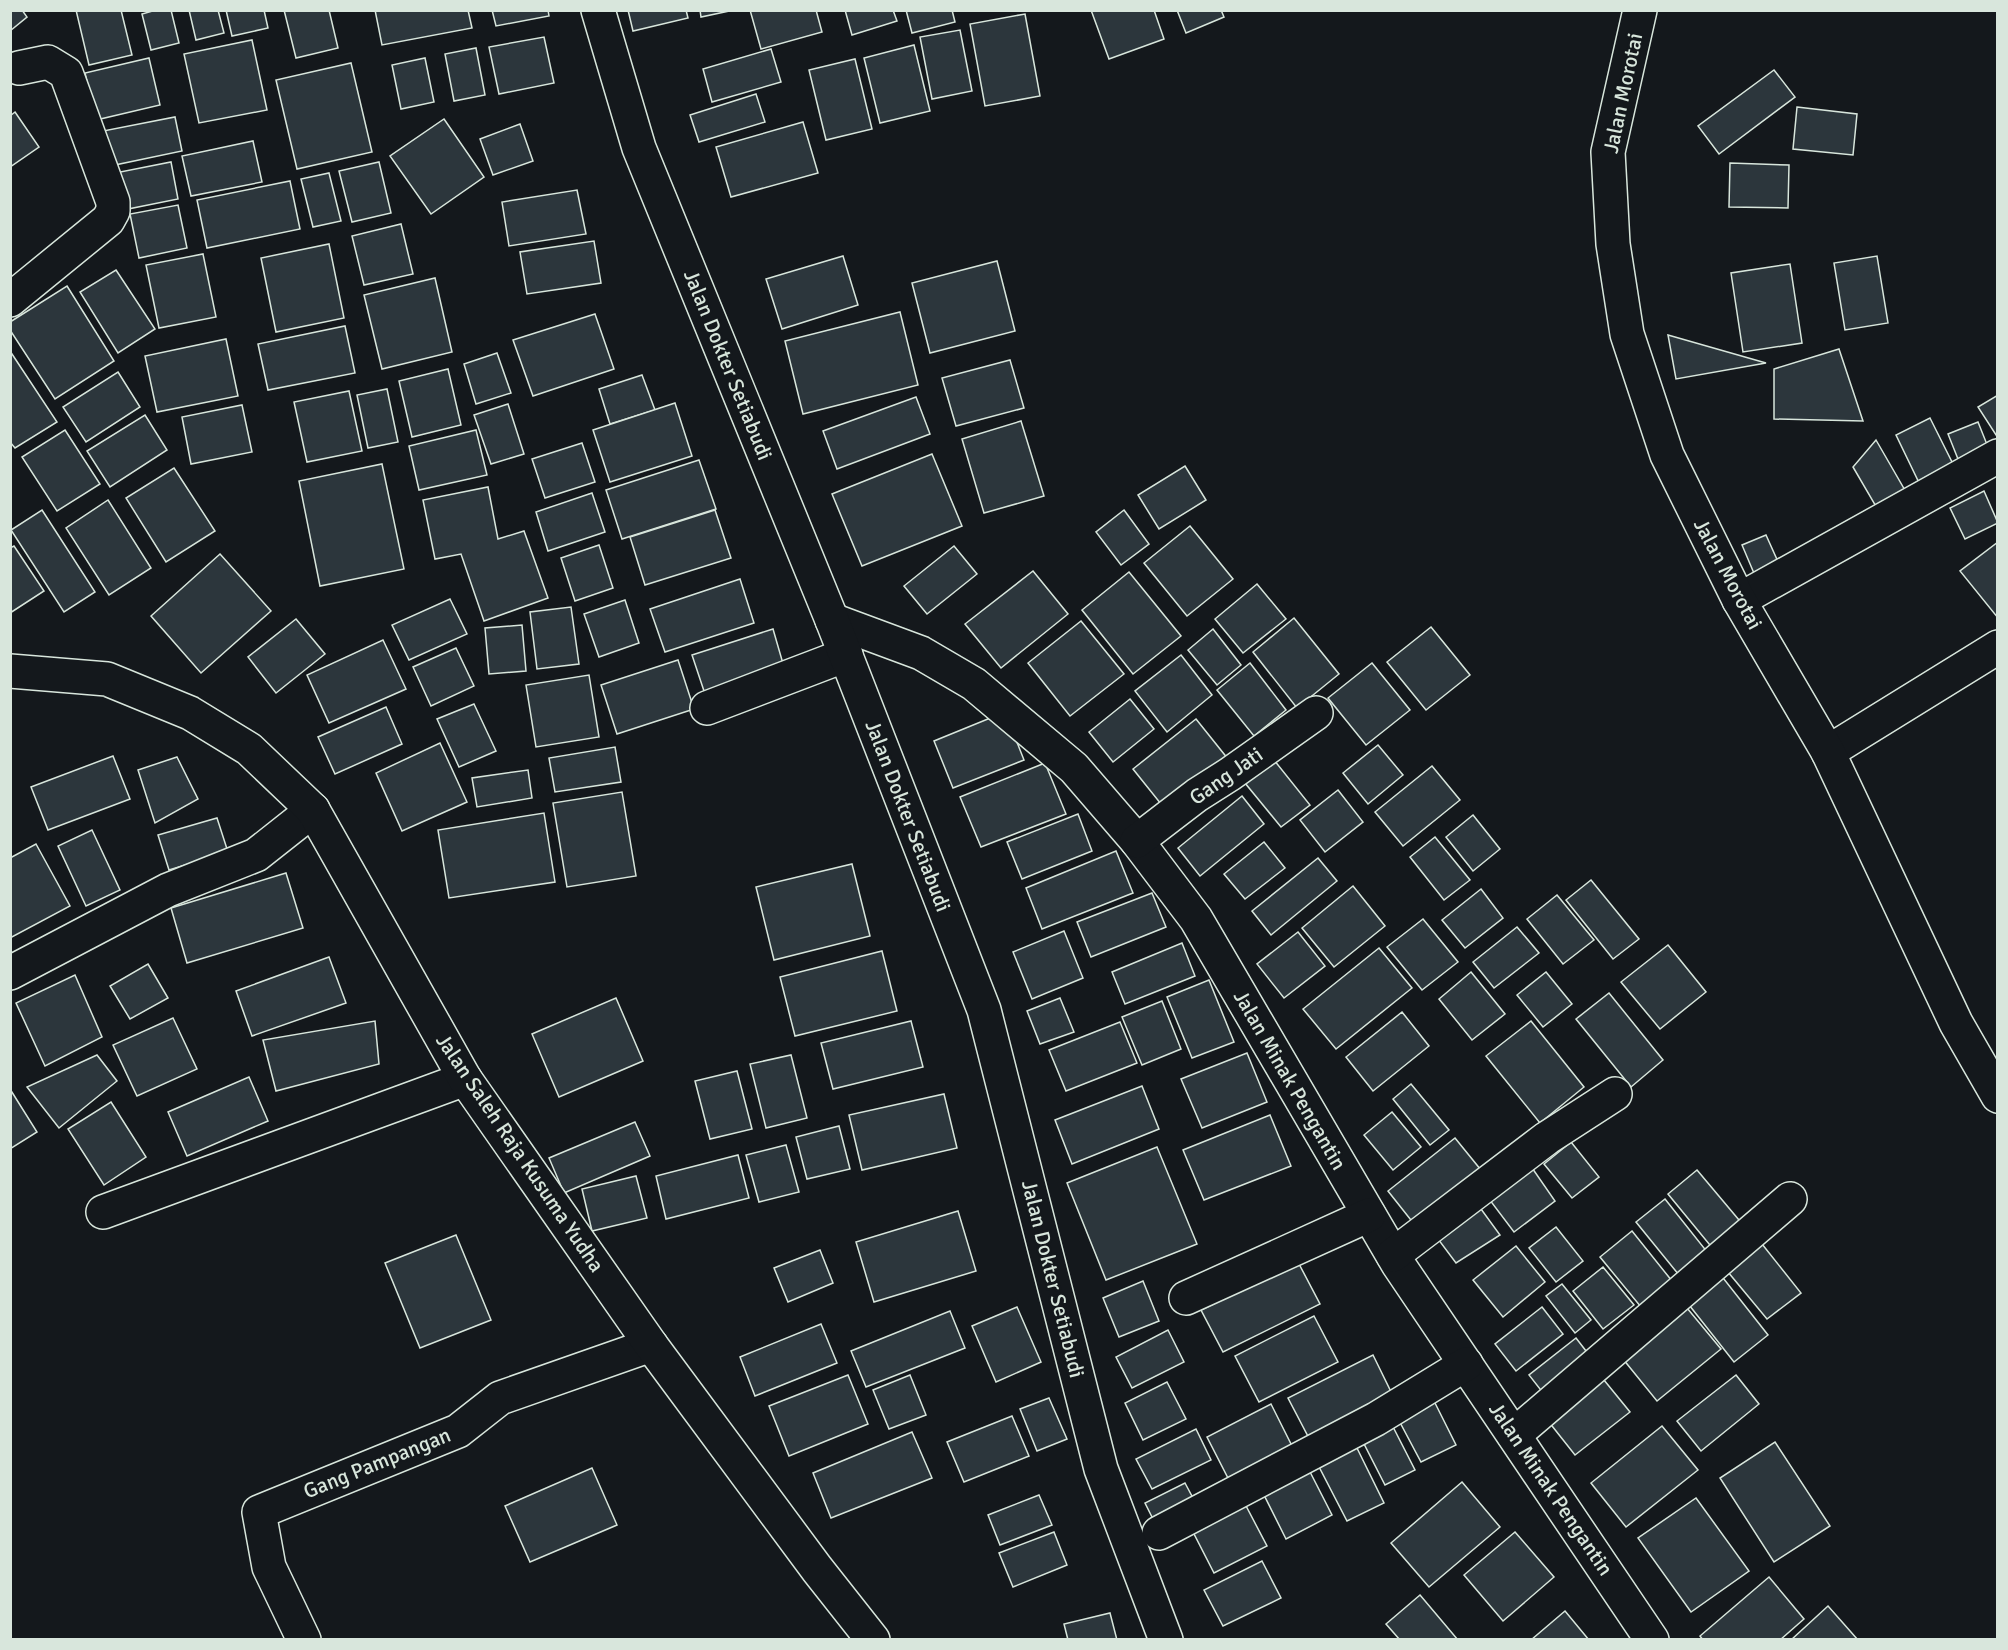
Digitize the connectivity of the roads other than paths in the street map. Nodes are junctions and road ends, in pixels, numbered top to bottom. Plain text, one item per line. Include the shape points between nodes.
1 (598, 10) edge
2 (1640, 10) edge
3 (19, 68) dead end
4 (10, 300) edge
5 (1998, 456) edge
6 (1739, 600) junction
7 (832, 621) junction
8 (1998, 647) edge
9 (846, 655) junction
10 (10, 671) edge
11 (707, 708) dead end
12 (1316, 713) dead end
13 (1828, 752) junction
14 (313, 810) junction
15 (1137, 841) junction
16 (10, 973) edge
17 (465, 1078) junction
18 (1615, 1094) dead end
19 (1998, 1096) edge
20 (1790, 1199) dead end
21 (103, 1212) dead end
22 (1369, 1215) junction
23 (1393, 1255) junction
24 (1186, 1298) dead end
25 (651, 1345) junction
26 (1466, 1364) junction
27 (1514, 1435) junction
28 (1159, 1533) dead end
29 (304, 1640) edge
30 (873, 1640) edge
31 (1167, 1640) edge
32 (1652, 1640) edge

1 - 7 street, Jalan Dokter Setiabudi via 639,148
2 - 6 street, Jalan Morotai via 1608,152 1613,244 1627,334 1667,454
3 - 4 street via 48,62 66,73 113,211 108,220
5 - 6 street
6 - 13 street, Jalan Morotai
7 - 9 street, Jalan Dokter Setiabudi
7 - 15 street, Jalan Minak Pengantin via 921,652 974,684 1074,768
8 - 13 street
9 - 11 street
9 - 31 street, Jalan Dokter Setiabudi via 984,1010 1101,1469
10 - 14 street, Jalan Saleh Raja Kusuma Yudha via 107,679 190,713 249,749
12 - 15 street, Gang Jati
13 - 19 street, Jalan Morotai via 1956,1023
14 - 16 street via 256,855 168,890
14 - 17 street, Jalan Saleh Raja Kusuma Yudha
15 - 22 street, Jalan Minak Pengantin via 1196,919
17 - 21 street
17 - 25 street, Jalan Saleh Raja Kusuma Yudha
18 - 23 street via 1547,1138
20 - 27 street
22 - 23 street, Jalan Minak Pengantin
22 - 24 street
23 - 26 street, Jalan Minak Pengantin
25 - 29 street, Gang Pampangan via 500,1398 458,1431 259,1512 269,1566
25 - 30 street, Jalan Saleh Raja Kusuma Yudha
26 - 27 street, Jalan Minak Pengantin
26 - 28 street via 1376,1419
27 - 32 street, Jalan Minak Pengantin

